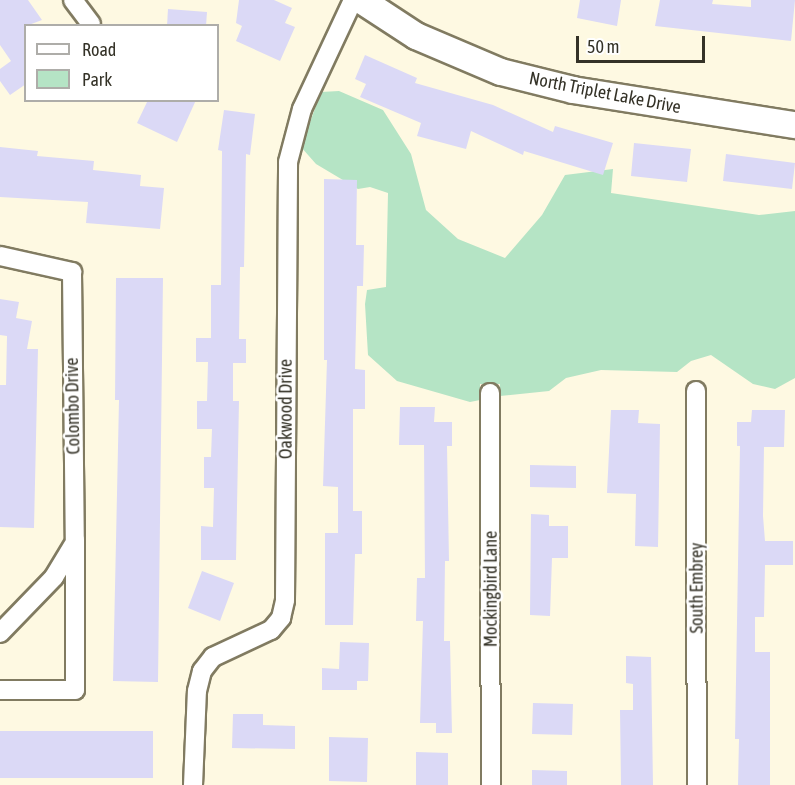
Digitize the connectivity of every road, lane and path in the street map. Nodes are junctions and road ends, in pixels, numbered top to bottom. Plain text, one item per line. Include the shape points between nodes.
1 (73, 0) edge
2 (353, 0) edge
3 (361, 0) edge
4 (91, 24) dead end
5 (795, 125) edge
6 (0, 256) edge
7 (696, 391) dead end
8 (490, 393) dead end
9 (75, 540) junction
10 (0, 633) edge
11 (0, 690) edge
12 (193, 785) edge
13 (491, 785) edge
14 (697, 785) edge

1 - 4 street
2 - 12 street, Oakwood Drive via 302,109 288,162 285,600 281,618 271,630 213,657 202,671 197,691
3 - 5 street, North Triplet Lake Drive via 416,36 501,72 573,90
6 - 9 street, Colombo Drive via 72,272
7 - 14 street, South Embrey
8 - 13 street, Mockingbird Lane
9 - 10 street via 54,577
9 - 11 street, Colombo Drive via 75,690

